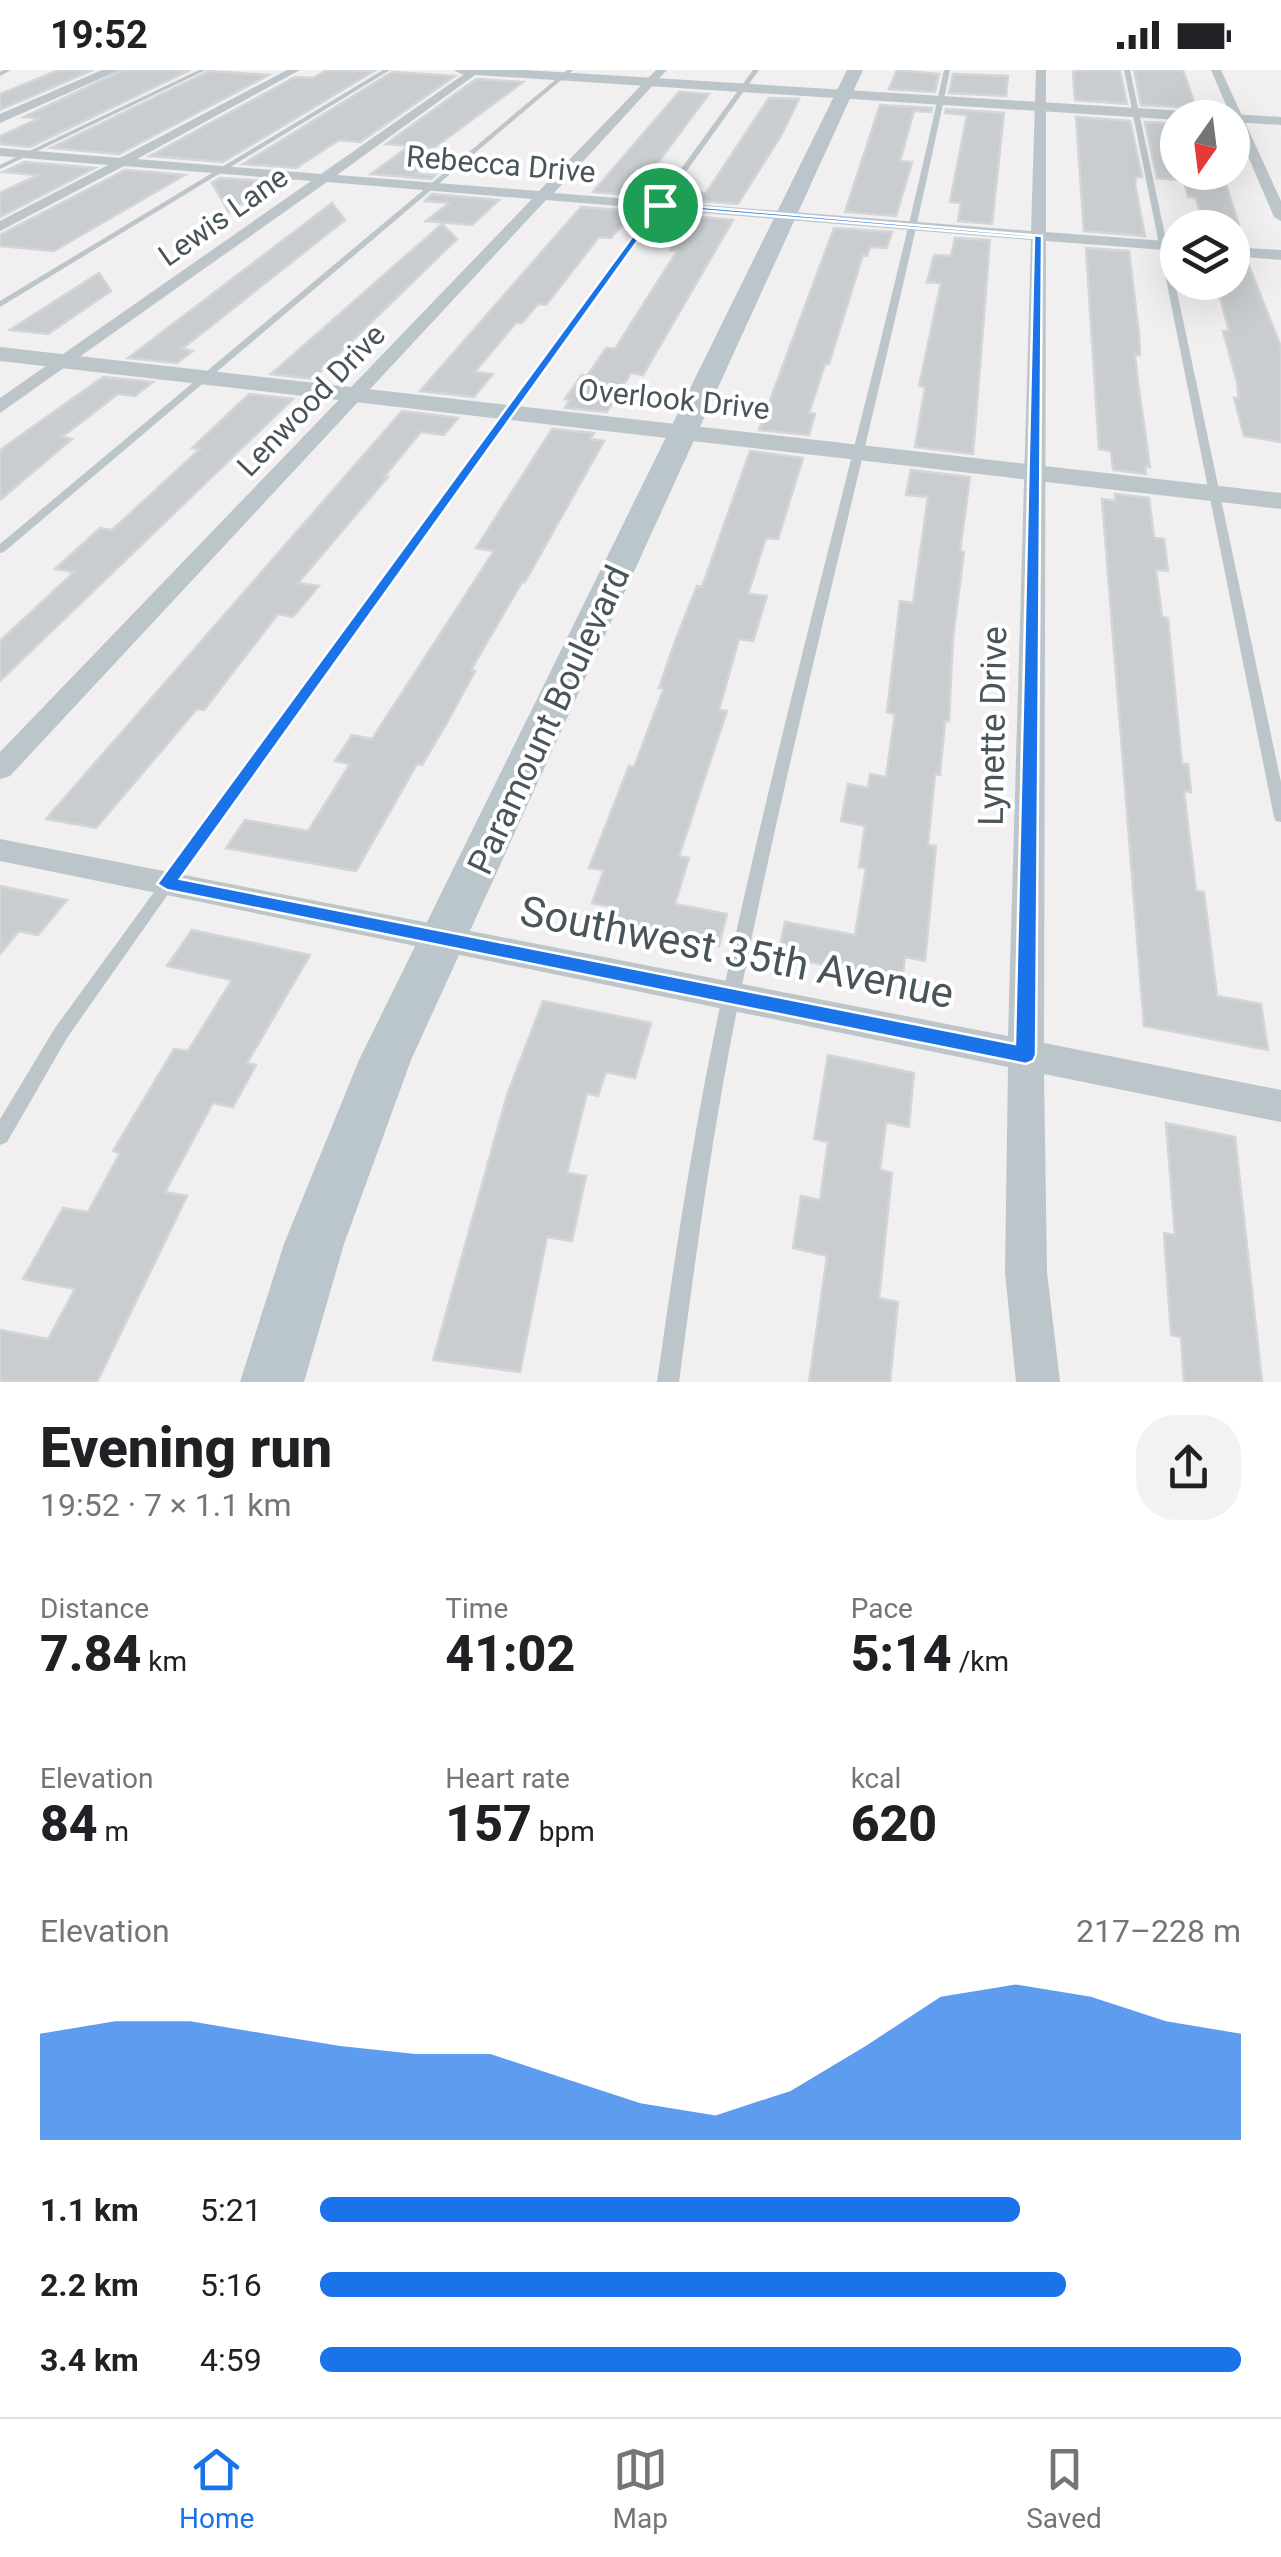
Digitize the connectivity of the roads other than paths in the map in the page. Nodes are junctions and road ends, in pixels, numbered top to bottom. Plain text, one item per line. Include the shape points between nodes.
1 (8, 70) edge
2 (113, 70) edge
3 (203, 70) edge
4 (296, 70) edge
5 (388, 70) edge
6 (461, 70) edge
7 (476, 70) edge
8 (756, 70) edge
9 (947, 70) edge
10 (1040, 70) edge
11 (1127, 70) edge
12 (1216, 70) edge
13 (567, 73) edge
14 (0, 74) edge
15 (658, 76) edge
16 (849, 82) edge
17 (746, 88) junction
18 (943, 100) junction
19 (1226, 100) edge
20 (1038, 106) junction
21 (1137, 112) junction
22 (1160, 113) edge
23 (0, 118) edge
24 (1250, 119) edge
25 (1281, 121) edge
26 (0, 152) edge
27 (27, 154) junction
28 (1250, 154) edge
29 (123, 162) junction
30 (0, 167) edge
31 (223, 170) junction
32 (325, 178) junction
33 (432, 186) junction
34 (546, 196) junction
35 (660, 205) junction
36 (1162, 210) edge
37 (788, 215) junction
38 (1281, 217) edge
39 (915, 226) junction
40 (0, 227) edge
41 (1038, 236) junction
42 (1160, 245) edge
43 (1250, 252) edge
44 (1281, 255) edge
45 (1181, 300) edge
46 (0, 305) edge
47 (0, 354) edge
48 (65, 362) junction
49 (206, 378) junction
50 (358, 396) junction
51 (0, 407) edge
52 (509, 413) junction
53 (685, 433) junction
54 (860, 453) junction
55 (1034, 473) junction
56 (1217, 494) junction
57 (1281, 501) edge
58 (0, 550) edge
59 (0, 770) edge
60 (1281, 817) edge
61 (0, 850) edge
62 (167, 884) junction
63 (445, 939) junction
64 (731, 996) junction
65 (1026, 1055) junction
66 (1281, 1106) edge
67 (0, 1136) edge
68 (272, 1382) edge
69 (668, 1382) edge
70 (1038, 1382) edge

1 - 14 lane
2 - 23 street
3 - 27 lane
4 - 29 street
5 - 31 lane
6 - 7 street
7 - 13 street
7 - 32 street, Lewis Lane
8 - 17 lane
9 - 18 lane
10 - 20 street, Lynette Drive
11 - 21 lane
12 - 19 street
13 - 15 street
13 - 33 lane
15 - 17 street
15 - 34 street, Lenwood Drive
16 - 17 street
16 - 18 street
16 - 37 main road, Paramount Boulevard
17 - 35 lane
18 - 20 street
18 - 39 lane
20 - 21 street
20 - 41 street, Lynette Drive
21 - 22 street
21 - 36 lane
24 - 25 street
26 - 27 street, Rebecca Drive
27 - 29 street, Rebecca Drive
27 - 30 lane
28 - 38 street
29 - 31 street, Rebecca Drive
29 - 40 street
31 - 32 street, Rebecca Drive
31 - 46 lane
32 - 33 street, Rebecca Drive
32 - 48 street, Lewis Lane
33 - 34 street, Rebecca Drive
33 - 49 lane
34 - 35 street, Rebecca Drive
34 - 50 street, Lenwood Drive
35 - 37 street, Rebecca Drive
35 - 52 lane
37 - 39 street, Rebecca Drive
37 - 53 main road, Paramount Boulevard
39 - 41 street, Rebecca Drive
39 - 54 lane
41 - 42 street, Rebecca Drive
41 - 55 street, Lynette Drive
43 - 44 street
45 - 56 lane
47 - 48 street, Overlook Drive
48 - 49 street, Overlook Drive
48 - 51 street, Lewis Lane
49 - 50 street, Overlook Drive
49 - 58 lane
50 - 52 street, Overlook Drive
50 - 59 street, Lenwood Drive
52 - 53 street, Overlook Drive
52 - 62 lane
53 - 54 street, Overlook Drive
53 - 63 main road, Paramount Boulevard
54 - 55 street, Overlook Drive
54 - 64 lane
55 - 56 street, Overlook Drive
55 - 65 street, Lynette Drive
56 - 57 street, Overlook Drive
56 - 60 lane
61 - 62 street, Southwest 35th Avenue
62 - 63 street, Southwest 35th Avenue
62 - 67 lane via 60,1033
63 - 64 street, Southwest 35th Avenue
63 - 68 main road, Paramount Boulevard via 385,1060 314,1244
64 - 65 street, Southwest 35th Avenue
64 - 69 lane
65 - 66 street, Southwest 35th Avenue
65 - 70 street, Lynette Drive via 1026,1272

